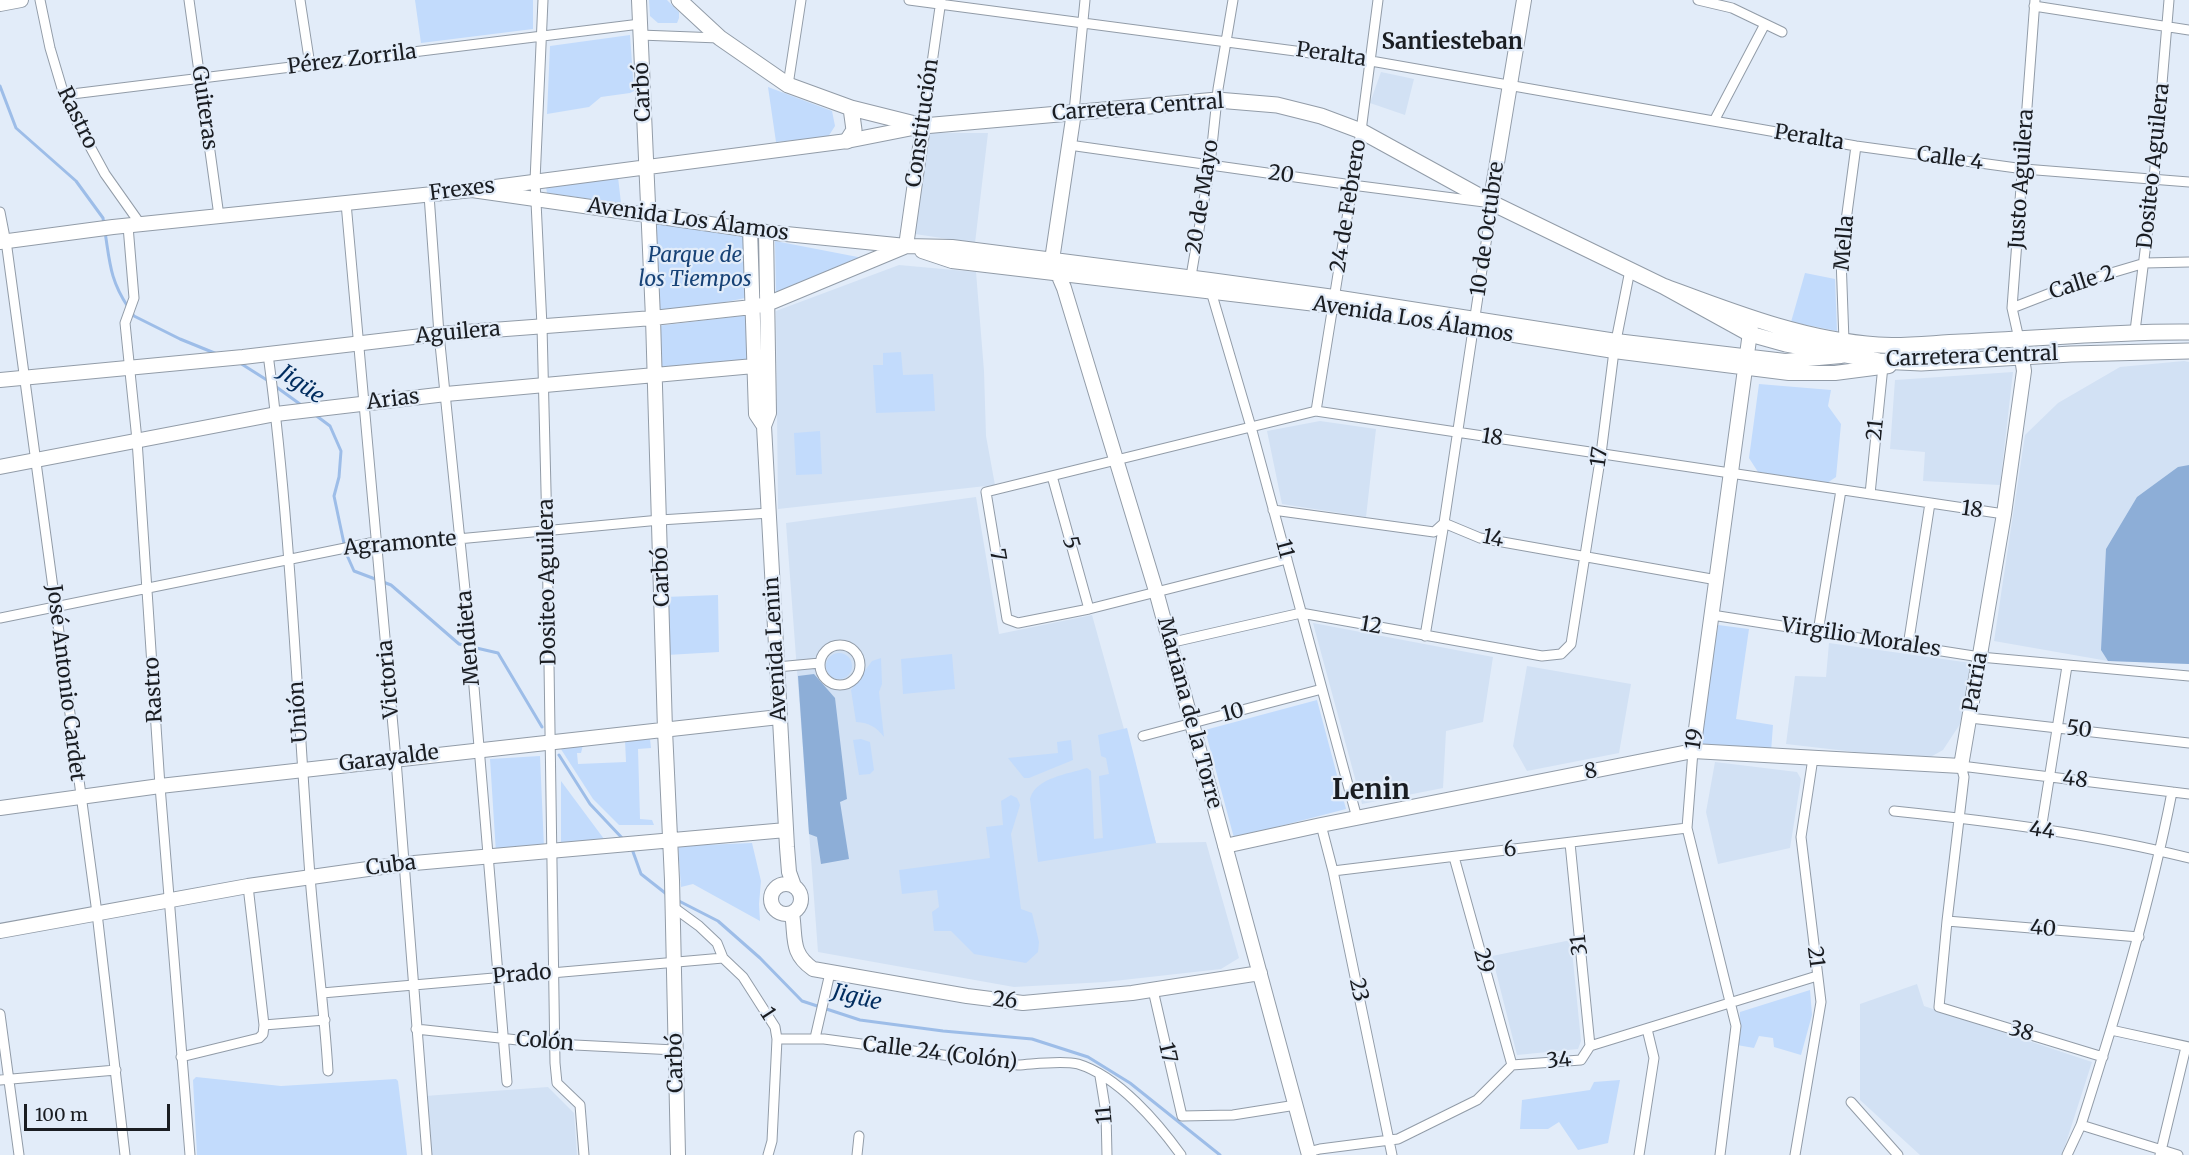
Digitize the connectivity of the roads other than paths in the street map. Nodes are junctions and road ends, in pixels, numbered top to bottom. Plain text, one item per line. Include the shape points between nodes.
1 (40, 0) edge
2 (189, 0) edge
3 (300, 0) edge
4 (543, 0) edge
5 (639, 0) edge
6 (679, 0) edge
7 (801, 0) edge
8 (909, 0) edge
9 (1085, 0) edge
10 (1233, 0) edge
11 (1378, 0) edge
12 (1524, 0) edge
13 (1698, 0) edge
14 (2169, 0) edge
15 (940, 2) edge
16 (2035, 3) edge
17 (1082, 24) junction
18 (1765, 24) junction
19 (2168, 27) junction
20 (640, 30) junction
21 (2189, 30) edge
22 (1782, 32) dead end
23 (541, 36) junction
24 (720, 38) junction
25 (1226, 42) junction
26 (1371, 60) junction
27 (310, 65) junction
28 (200, 78) junction
29 (1509, 84) junction
30 (788, 85) junction
31 (64, 95) junction
32 (1217, 100) junction
33 (851, 108) junction
34 (1074, 112) junction
35 (1714, 121) junction
36 (923, 126) junction
37 (1361, 131) junction
38 (847, 141) junction
39 (1069, 145) junction
40 (1856, 146) junction
41 (1210, 165) junction
42 (646, 166) junction
43 (2024, 169) junction
44 (2154, 179) junction
45 (535, 181) junction
46 (2189, 182) edge
47 (1352, 185) junction
48 (472, 190) junction
49 (429, 195) junction
50 (536, 199) junction
51 (1492, 202) junction
52 (346, 203) junction
53 (0, 212) edge
54 (648, 215) junction
55 (219, 216) junction
56 (134, 225) junction
57 (750, 229) junction
58 (766, 232) junction
59 (3, 242) edge
60 (906, 246) junction
61 (1052, 260) junction
62 (2189, 262) edge
63 (2145, 263) junction
64 (1630, 270) junction
65 (1058, 273) junction
66 (1190, 283) junction
67 (1210, 285) junction
68 (1333, 302) junction
69 (767, 304) junction
70 (752, 307) junction
71 (2012, 308) junction
72 (653, 318) junction
73 (1474, 324) junction
74 (542, 326) junction
75 (1751, 327) junction
76 (2135, 331) junction
77 (2189, 332) edge
78 (439, 334) junction
79 (2019, 339) junction
80 (358, 343) junction
81 (1615, 346) junction
82 (1844, 349) junction
83 (2189, 351) edge
84 (268, 354) junction
85 (2022, 357) junction
86 (1747, 362) junction
87 (1921, 363) junction
88 (754, 366) junction
89 (1883, 366) junction
90 (131, 368) junction
91 (653, 375) junction
92 (24, 378) junction
93 (0, 380) edge
94 (542, 385) junction
95 (446, 394) junction
96 (364, 404) junction
97 (1316, 411) junction
98 (276, 414) junction
99 (764, 426) junction
100 (1251, 427) junction
101 (1458, 432) junction
102 (137, 440) junction
103 (1601, 454) junction
104 (36, 460) junction
105 (1117, 460) junction
106 (0, 467) edge
107 (1732, 474) junction
108 (1052, 476) junction
109 (1841, 490) junction
110 (986, 492) joint
111 (1870, 494) junction
112 (1929, 503) junction
113 (1273, 510) junction
114 (770, 513) junction
115 (2004, 514) junction
116 (660, 520) junction
117 (1444, 523) junction
118 (547, 531) junction
119 (459, 538) junction
120 (377, 544) junction
121 (1585, 556) junction
122 (288, 560) junction
123 (1287, 560) junction
124 (1717, 580) junction
125 (148, 588) junction
126 (1156, 591) junction
127 (55, 606) junction
128 (1089, 609) junction
129 (1302, 614) junction
130 (1712, 615) junction
131 (0, 618) edge
132 (1818, 632) junction
133 (1425, 636) junction
134 (1169, 643) junction
135 (1571, 645) joint
136 (1908, 646) junction
137 (1980, 657) junction
138 (820, 663) junction
139 (2067, 666) junction
140 (777, 667) junction
141 (2189, 676) edge
142 (1322, 689) junction
143 (779, 717) junction
144 (1970, 718) junction
145 (1192, 724) junction
146 (2058, 727) junction
147 (665, 730) junction
148 (1967, 733) junction
149 (1143, 736) dead end
150 (552, 742) junction
151 (2189, 743) edge
152 (479, 749) junction
153 (1693, 750) junction
154 (396, 758) junction
155 (1813, 758) junction
156 (1940, 765) junction
157 (1961, 766) junction
158 (303, 770) junction
159 (2050, 777) junction
160 (160, 786) junction
161 (2172, 792) junction
162 (2189, 794) edge
163 (80, 797) junction
164 (0, 808) edge
165 (1894, 811) dead end
166 (1358, 818) junction
167 (1960, 818) junction
168 (1321, 825) junction
169 (1687, 828) junction
170 (786, 830) junction
171 (2041, 830) junction
172 (670, 840) junction
173 (1570, 843) junction
174 (1225, 846) junction
175 (551, 851) junction
176 (2161, 851) junction
177 (487, 856) junction
178 (1454, 857) junction
179 (2189, 858) edge
180 (403, 864) junction
181 (1333, 871) junction
182 (310, 876) junction
183 (788, 881) junction
184 (248, 886) junction
185 (170, 900) junction
186 (673, 907) junction
187 (97, 913) junction
188 (792, 913) junction
189 (1947, 921) junction
190 (0, 932) edge
191 (2139, 937) junction
192 (723, 958) junction
193 (675, 962) junction
194 (554, 973) junction
195 (830, 973) junction
196 (1260, 973) junction
197 (1817, 976) junction
198 (498, 978) junction
199 (414, 984) junction
200 (1153, 990) junction
201 (322, 993) junction
202 (1729, 1003) junction
203 (1939, 1007) joint
204 (0, 1014) edge
205 (325, 1020) junction
206 (264, 1025) junction
207 (416, 1029) junction
208 (1647, 1029) junction
209 (2111, 1030) junction
210 (504, 1038) junction
211 (777, 1039) junction
212 (820, 1039) junction
213 (555, 1044) junction
214 (1590, 1046) junction
215 (2187, 1047) edge
216 (675, 1050) junction
217 (181, 1057) junction
218 (2103, 1057) junction
219 (1512, 1065) junction
220 (116, 1070) junction
221 (328, 1071) dead end
222 (1100, 1076) junction
223 (5, 1079) edge
224 (507, 1082) dead end
225 (1851, 1102) dead end
226 (1296, 1105) junction
227 (2081, 1125) junction
228 (858, 1136) dead end
229 (1389, 1141) junction
230 (2161, 1153) edge
231 (1309, 1154) edge
232 (1899, 1154) edge
233 (19, 1155) edge
234 (125, 1155) edge
235 (190, 1155) edge
236 (427, 1155) edge
237 (584, 1155) edge
238 (678, 1155) edge
239 (768, 1155) edge
240 (857, 1155) edge
241 (1107, 1155) edge
242 (1181, 1155) edge
243 (1392, 1155) edge
244 (1639, 1155) edge
245 (1720, 1155) edge
246 (1795, 1155) edge
247 (2067, 1155) edge
248 (2178, 1155) edge

1 - 31 street, Rastro
2 - 28 street, Guiteras
3 - 27 street
4 - 23 street, Dositeo Aguilera
5 - 20 street, Carbó
6 - 24 main road, Carretera Central
7 - 30 street
8 - 15 street, Peralta
9 - 17 street
10 - 25 street, 20 de Mayo
11 - 26 street, 24 de Febrero
12 - 29 street, 10 de Octubre
13 - 18 street via 1732,8
14 - 19 street, Dositeo Aguilera
15 - 17 street, Peralta
15 - 36 street, Constitución
16 - 19 street
16 - 43 street, Justo Aguilera
17 - 25 street, Peralta
17 - 34 street
18 - 22 street
18 - 35 street
19 - 21 street
19 - 44 street, Dositeo Aguilera
20 - 23 street, Pérez Zorrila
20 - 24 street, Pérez Zorrila
20 - 42 street, Carbó
23 - 27 street, Pérez Zorrila
23 - 45 street, Dositeo Aguilera
24 - 30 main road, Carretera Central
25 - 26 street, Peralta
25 - 32 street, 20 de Mayo
26 - 29 street, Peralta
26 - 37 street, 24 de Febrero
27 - 28 street, Pérez Zorrila
28 - 31 street, Pérez Zorrila
28 - 55 street, Guiteras
29 - 35 street, Peralta
29 - 51 street, 10 de Octubre
30 - 33 main road, Carretera Central
31 - 56 street, Rastro
32 - 34 main road, Carretera Central
32 - 37 main road, Carretera Central via 1277,105
32 - 41 street, 20 de Mayo
33 - 36 main road, Carretera Central
33 - 38 main road via 854,130
34 - 36 main road, Carretera Central
34 - 39 street
35 - 40 street, Peralta
36 - 38 street, Frexes
36 - 60 street, Constitución
37 - 47 street, 24 de Febrero
37 - 51 main road, Carretera Central
38 - 42 street, Frexes
39 - 41 street, 20
39 - 61 street
40 - 43 street, Calle 4
40 - 82 street, Mella via 1840,258
41 - 47 street, 20
41 - 66 street, 20 de Mayo
42 - 45 street, Frexes
42 - 54 street, Carbó
43 - 44 street, Calle 4
43 - 71 street, Justo Aguilera
44 - 46 street, Calle 4
44 - 63 street, Dositeo Aguilera
45 - 48 street, Frexes
45 - 50 street, Dositeo Aguilera
47 - 51 street, 20
47 - 68 street, 24 de Febrero
48 - 49 street, Frexes
48 - 50 street, Avenida Los Álamos
49 - 52 street, Frexes
49 - 78 street, Mendieta
50 - 54 street, Avenida Los Álamos
50 - 74 street, Dositeo Aguilera
51 - 64 main road, Carretera Central
51 - 73 street, 10 de Octubre
52 - 55 street, Frexes
52 - 80 street, Victoria
53 - 59 street, José Antonio Cardet
54 - 57 street, Avenida Los Álamos
54 - 72 street, Carbó
55 - 56 street, Frexes
56 - 59 street, Frexes
56 - 90 street, Rastro via 134,298 125,323
57 - 58 street, Avenida Los Álamos
57 - 70 street, Avenida Lenin
58 - 60 street, Avenida Los Álamos
58 - 69 street, Avenida Lenin
59 - 92 street, José Antonio Cardet
60 - 61 street, Avenida Los Álamos via 951,247
60 - 65 street, Avenida Los Álamos via 952,261
60 - 69 street, Aguilera
61 - 65 street, Mariana de la Torre
61 - 66 street, Avenida Los Álamos
62 - 63 street, Calle 2
63 - 71 street, Calle 2
63 - 76 street, Dositeo Aguilera
64 - 75 main road, Carretera Central
64 - 81 street, 17
65 - 66 street, Avenida Los Álamos
65 - 105 street, Mariana de la Torre
66 - 67 street, Avenida Los Álamos
67 - 68 street, Avenida Los Álamos
67 - 100 street, 11
68 - 73 street, Avenida Los Álamos
68 - 97 street, 24 de Febrero
69 - 70 street, Aguilera
69 - 99 street, Avenida Lenin via 769,413
70 - 72 street, Aguilera
70 - 88 street, Avenida Lenin
71 - 79 street, Justo Aguilera
72 - 74 street, Aguilera
72 - 91 street, Carbó
73 - 81 street, Avenida Los Álamos
73 - 101 street, 10 de Octubre
74 - 78 street, Aguilera
74 - 94 street, Dositeo Aguilera
75 - 82 main road, Carretera Central via 1801,333
75 - 86 street, 19
76 - 77 main road, Carretera Central
76 - 79 main road, Carretera Central
78 - 80 street, Aguilera
78 - 95 street, Mendieta
79 - 82 main road, Carretera Central
79 - 85 street, Justo Aguilera
80 - 84 street, Aguilera
80 - 96 street, Victoria
81 - 86 street, Avenida Los Álamos
81 - 103 street, 17
82 - 86 street, Avenida Los Álamos via 1805,361
82 - 87 main road, Carretera Central via 1879,361
83 - 85 main road, Carretera Central
84 - 90 street, Aguilera
84 - 98 street, Unión
85 - 87 main road, Carretera Central
85 - 115 street, Patria via 2024,371
86 - 89 street, Avenida Los Álamos via 1790,373
86 - 107 street, 19
87 - 89 street, Avenida Los Álamos
88 - 91 street, Arias
88 - 99 street, Avenida Lenin via 756,414
89 - 111 street, 21
90 - 92 street, Aguilera
90 - 102 street, Rastro
91 - 94 street, Arias
91 - 116 street, Carbó
92 - 93 street, Aguilera
92 - 104 street, José Antonio Cardet
94 - 95 street, Arias
94 - 118 street, Dositeo Aguilera
95 - 96 street, Arias
95 - 119 street, Mendieta
96 - 98 street, Arias
96 - 120 street, Victoria
97 - 100 street, 18
97 - 101 street, 18
98 - 102 street, Arias
98 - 122 street, Unión
99 - 114 street, Avenida Lenin
100 - 105 street, 18
100 - 113 street, 11
101 - 103 street, 18
101 - 117 street, 10 de Octubre
102 - 104 street, Arias
102 - 125 street, Rastro
103 - 107 street, 18
103 - 121 street, 17
104 - 106 street, Arias
104 - 127 street, José Antonio Cardet
105 - 108 street, 18
105 - 126 street, Mariana de la Torre
107 - 109 street, 18
107 - 124 street, 19
108 - 110 street, 18
108 - 128 street, 5
109 - 111 street, 18
109 - 132 street
110 - 128 street, 7 via 1007,619 1018,623
111 - 112 street, 18
112 - 115 street, 18
112 - 136 street
113 - 117 street via 1434,532
113 - 123 street, 11
114 - 116 street, Agramonte
114 - 140 street, Avenida Lenin
115 - 137 street, Patria
116 - 118 street, Agramonte
116 - 147 street, Carbó
117 - 121 street, 14 via 1480,538
117 - 133 street, 10 de Octubre
118 - 119 street, Agramonte
118 - 150 street, Dositeo Aguilera
119 - 120 street, Agramonte
119 - 152 street, Mendieta
120 - 122 street, Agramonte
120 - 154 street, Victoria
121 - 124 street, 14
121 - 135 street, 17
122 - 125 street, Agramonte
122 - 158 street, Unión
123 - 126 street
123 - 129 street, 11
124 - 130 street, 19
125 - 127 street, Agramonte
125 - 160 street, Rastro
126 - 128 street
126 - 134 street, Mariana de la Torre
127 - 131 street, Agramonte
127 - 163 street, José Antonio Cardet
129 - 133 street, 12
129 - 134 street, 12
129 - 142 street, 11
130 - 132 street, Virgilio Morales
130 - 153 street, 19
132 - 136 street, Virgilio Morales
133 - 135 street, 12 via 1542,656 1561,654
134 - 145 street, Mariana de la Torre
136 - 137 street, Virgilio Morales
137 - 139 street, Virgilio Morales
137 - 144 street, Patria
138 - 138 street via 826,680 841,686 855,678 860,665 855,652 841,646 827,651
138 - 140 street
139 - 141 street, Virgilio Morales
139 - 146 street
140 - 143 street, Avenida Lenin
142 - 145 street, 10
142 - 166 street, 11
143 - 147 street, Garayalde
143 - 170 street, Avenida Lenin
144 - 146 street, 50
144 - 148 street, Patria
145 - 149 street, 10
145 - 174 street, Mariana de la Torre
146 - 151 street, 50
146 - 159 street
147 - 150 street, Garayalde
147 - 172 street, Carbó
148 - 156 street via 1958,751
148 - 157 street, Patria
150 - 152 street, Garayalde
150 - 175 street, Dositeo Aguilera
152 - 154 street, Garayalde
152 - 177 street, Mendieta
153 - 155 street, 8
153 - 166 street, 8
153 - 169 street, 19
154 - 158 street, Garayalde
154 - 180 street, Victoria
155 - 156 street, 8
155 - 197 street, 21 via 1801,837
156 - 157 street, 8
157 - 159 street, 48
157 - 167 street, Patria via 1964,777
158 - 160 street, Garayalde
158 - 182 street, Unión
159 - 161 street, 48
159 - 171 street
160 - 163 street, Garayalde
160 - 185 street, Rastro
161 - 162 street, 48
161 - 176 street
163 - 164 street, Garayalde
163 - 187 street, José Antonio Cardet
165 - 167 street, 44
166 - 168 street, 8
167 - 171 street, 44
167 - 189 street, Patria
168 - 174 street, 8
168 - 181 street, 23
169 - 173 street, 6
169 - 202 street, 19
170 - 172 street, Cuba
170 - 183 street, Avenida Lenin
171 - 176 street, 44
172 - 175 street, Cuba
172 - 186 street, Carbó
173 - 178 street, 6
173 - 214 street, 31
174 - 196 street, Mariana de la Torre
175 - 177 street, Cuba
175 - 194 street, Dositeo Aguilera
176 - 179 street, 44
176 - 191 street
177 - 180 street, Cuba
177 - 198 street, Mendieta
178 - 181 street, 6
178 - 219 street, 29
180 - 182 street, Cuba
180 - 199 street, Victoria
181 - 229 street, 23
182 - 184 street, Cuba
182 - 201 street, Unión
183 - 188 street, Avenida Lenin via 800,892 802,902
183 - 188 street, Avenida Lenin via 772,892 771,903 782,914
184 - 185 street, Cuba
184 - 206 street
185 - 187 street, Cuba
185 - 217 street, Rastro
186 - 192 street, 1 via 717,943
186 - 193 street, Carbó
187 - 190 street, Cuba
187 - 220 street, José Antonio Cardet
188 - 195 street, 26 via 799,957 813,969
189 - 191 street, 40
189 - 203 street, Patria
191 - 209 street
192 - 193 street, Prado
192 - 211 street, 1 via 743,977 775,1027
193 - 194 street, Prado
193 - 216 street, Carbó
194 - 198 street, Prado
194 - 213 street, Dositeo Aguilera
195 - 200 street, 26 via 1023,1003
195 - 212 street
196 - 200 street, 26
196 - 226 street, Mariana de la Torre
197 - 202 street, 34
197 - 246 street, 21 via 1821,1002
198 - 199 street, Prado
198 - 210 street, Mendieta
199 - 201 street, Prado
199 - 207 street, Victoria
200 - 226 street, 17 via 1182,1116 1233,1115
201 - 205 street, Unión
202 - 208 street, 34
202 - 245 street, 19 via 1736,1026
203 - 218 street, 38
204 - 223 street
205 - 206 street
205 - 221 street, Unión
206 - 217 street via 259,1038
207 - 210 street, Colón
207 - 236 street, Victoria
208 - 214 street, 34
208 - 244 street via 1654,1058
209 - 215 street
209 - 218 street
210 - 213 street, Colón
210 - 224 street, Mendieta
211 - 212 street, Calle 24 (Colón)
211 - 239 street, 1
212 - 222 street, Calle 24 (Colón) via 1018,1065 1078,1064
213 - 216 street, Colón
213 - 237 street, Dositeo Aguilera via 557,1083 580,1105
214 - 219 street, 34 via 1581,1060
215 - 230 street
216 - 238 street, Carbó
217 - 235 street, Rastro
218 - 227 street
219 - 229 street via 1477,1100
220 - 223 street
220 - 234 street, José Antonio Cardet
222 - 241 street, 11
222 - 242 street, Calle 24 (Colón) via 1146,1112
223 - 233 street
225 - 232 street
226 - 231 street, Mariana de la Torre
227 - 230 street
227 - 247 street
228 - 240 street
229 - 231 street via 1320,1149
229 - 243 street, 23
230 - 248 street

